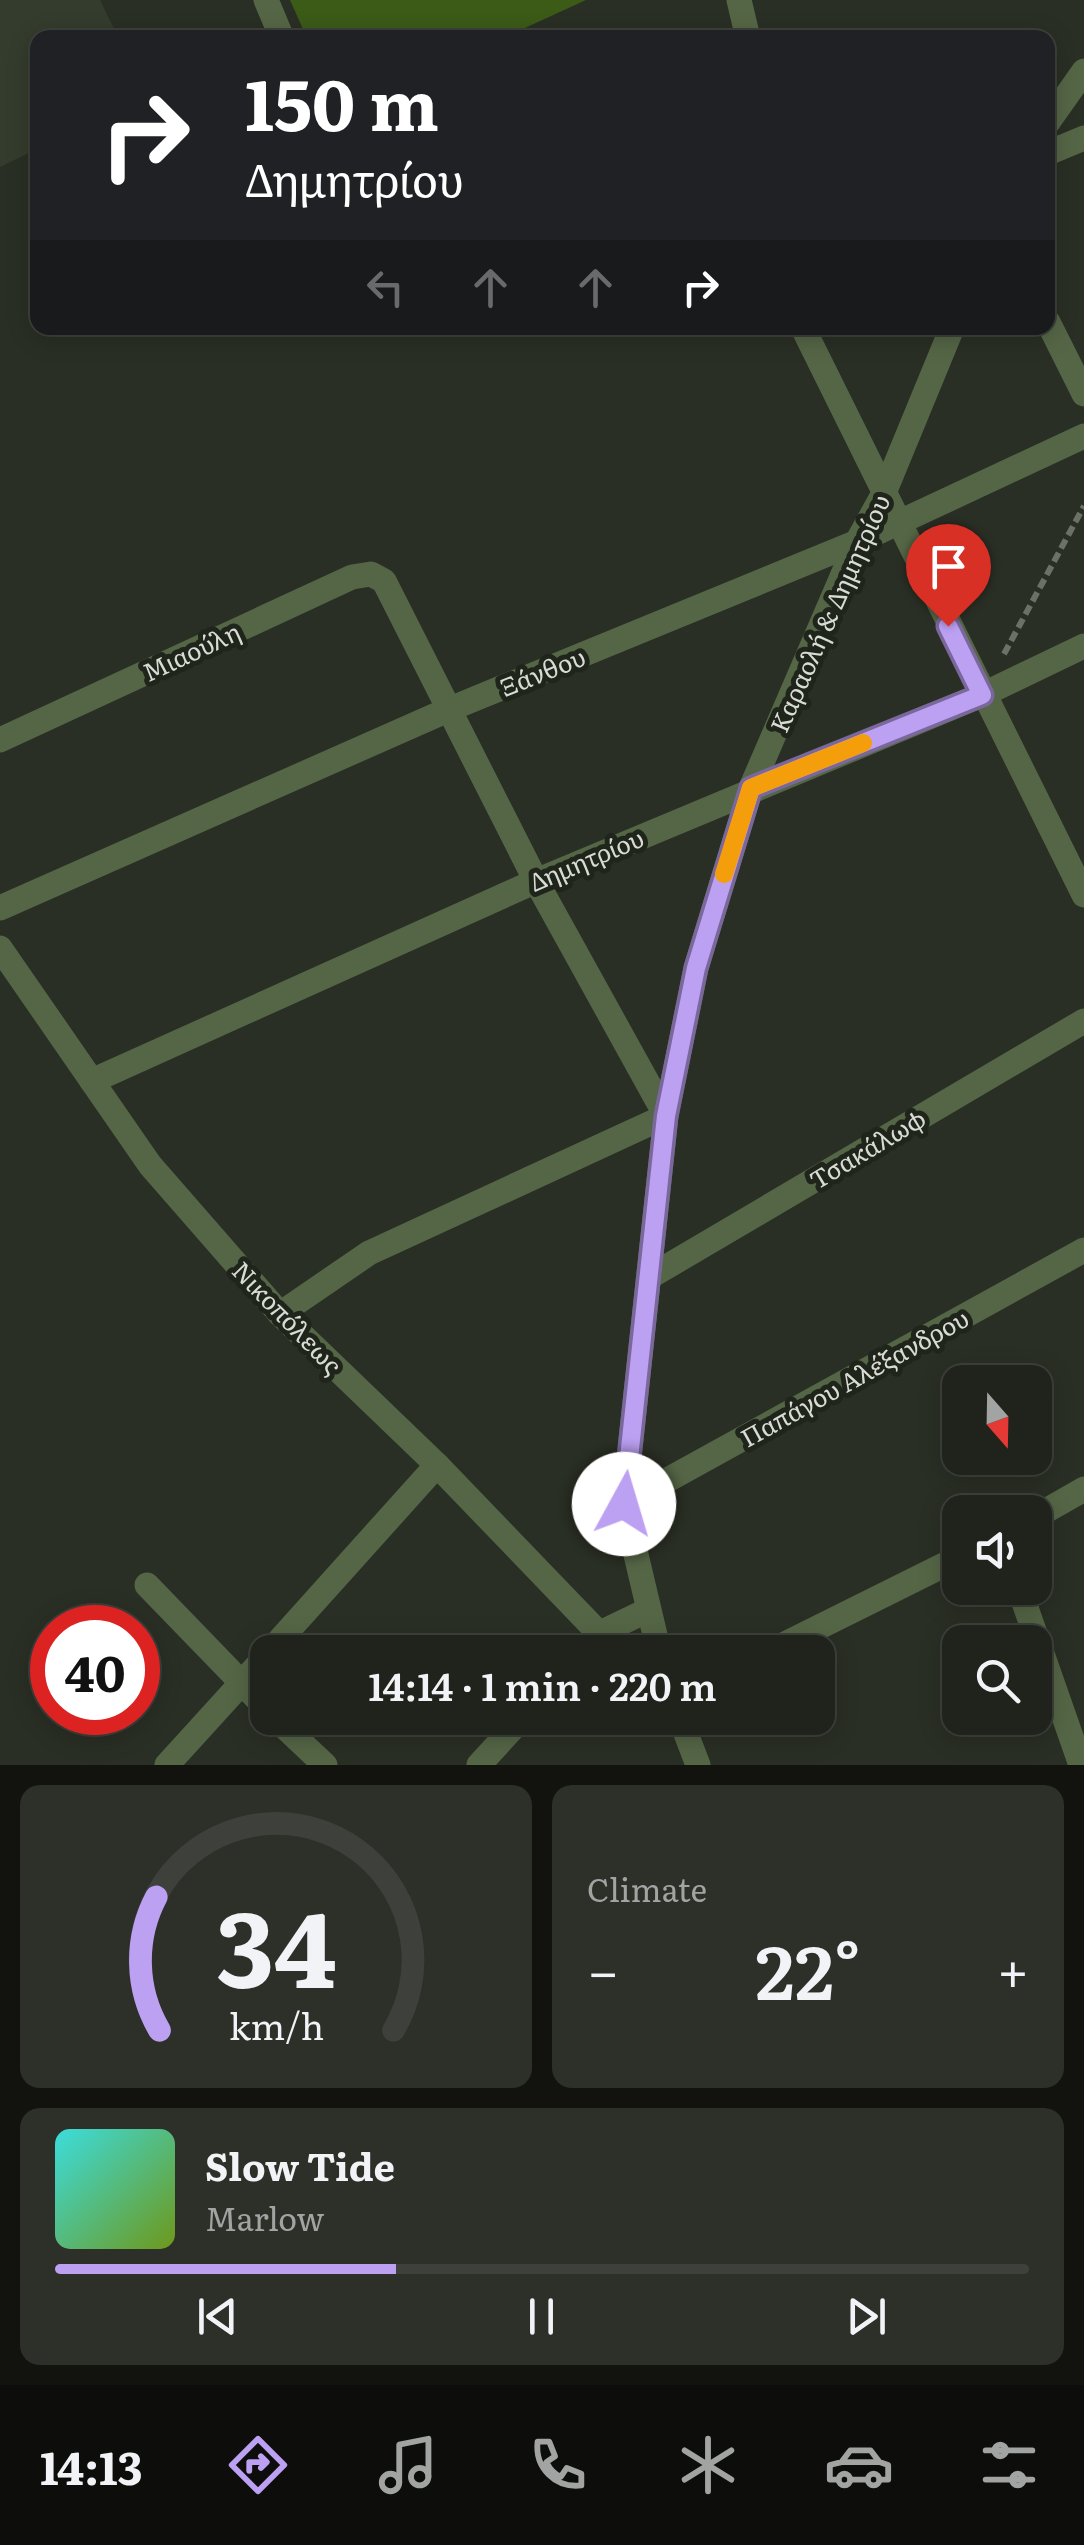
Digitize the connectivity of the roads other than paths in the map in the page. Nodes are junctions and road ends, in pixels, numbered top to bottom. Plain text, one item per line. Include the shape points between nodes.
1 (266, 0) edge
2 (739, 0) edge
3 (279, 30) edge
4 (746, 30) edge
5 (1084, 72) edge
6 (1055, 112) edge
7 (1084, 138) edge
8 (1055, 150) edge
9 (806, 335) edge
10 (949, 335) edge
11 (1054, 335) edge
12 (1084, 394) edge
13 (1084, 436) edge
14 (884, 493) junction
15 (896, 521) junction
16 (858, 542) junction
17 (1084, 646) edge
18 (982, 695) junction
19 (450, 709) junction
20 (0, 740) edge
21 (751, 788) junction
22 (536, 881) junction
23 (1084, 895) edge
24 (0, 908) edge
25 (0, 948) edge
26 (1084, 1021) edge
27 (92, 1081) junction
28 (666, 1116) junction
29 (1084, 1250) edge
30 (650, 1276) junction
31 (280, 1314) junction
32 (437, 1465) junction
33 (1084, 1489) edge
34 (624, 1504) junction
35 (1052, 1507) edge
36 (942, 1566) edge
37 (148, 1585) dead end
38 (1024, 1605) edge
39 (646, 1612) junction
40 (284, 1635) edge
41 (580, 1635) edge
42 (604, 1635) edge
43 (653, 1635) edge
44 (803, 1635) edge
45 (250, 1673) edge
46 (240, 1684) junction
47 (250, 1693) edge
48 (293, 1735) edge
49 (506, 1735) edge
50 (687, 1735) edge
51 (167, 1765) edge
52 (325, 1765) edge
53 (479, 1765) edge
54 (698, 1765) edge
55 (1081, 1765) edge

1 - 3 street
2 - 4 street
5 - 6 street
7 - 8 street
9 - 14 street
10 - 14 street, Καραολή & Δημητρίου
11 - 12 street
13 - 15 street, Ξάνθου
14 - 15 street
14 - 16 street, Καραολή & Δημητρίου
15 - 16 street, Ξάνθου
15 - 18 street
16 - 19 street, Ξάνθου
16 - 21 street, Καραολή & Δημητρίου
17 - 18 street, Δημητρίου
18 - 21 street, Δημητρίου
18 - 23 street
19 - 20 street, Μιαούλη via 384,581 371,574 352,577
19 - 22 street
19 - 24 street, Ξάνθου
21 - 22 street, Δημητρίου
21 - 28 street, Καραολή & Δημητρίου via 696,968
22 - 27 street, Δημητρίου
22 - 28 street
25 - 27 street, Νικοπόλεως
26 - 30 street, Τσακάλωφ
27 - 31 street, Νικοπόλεως via 150,1164
28 - 30 street, Καραολή & Δημητρίου
28 - 31 street via 369,1253
29 - 34 street, Παπάγου Αλέξανδρου
30 - 34 street, Καραολή & Δημητρίου
31 - 32 street, Νικοπόλεως
32 - 40 street
32 - 41 street, Νικοπόλεως
33 - 35 street
34 - 39 street, Καραολή & Δημητρίου
36 - 44 street
37 - 46 street
38 - 55 street
39 - 42 street
39 - 43 street, Καραολή & Δημητρίου
45 - 46 street
46 - 47 street
46 - 51 street
48 - 52 street
49 - 53 street
50 - 54 street

